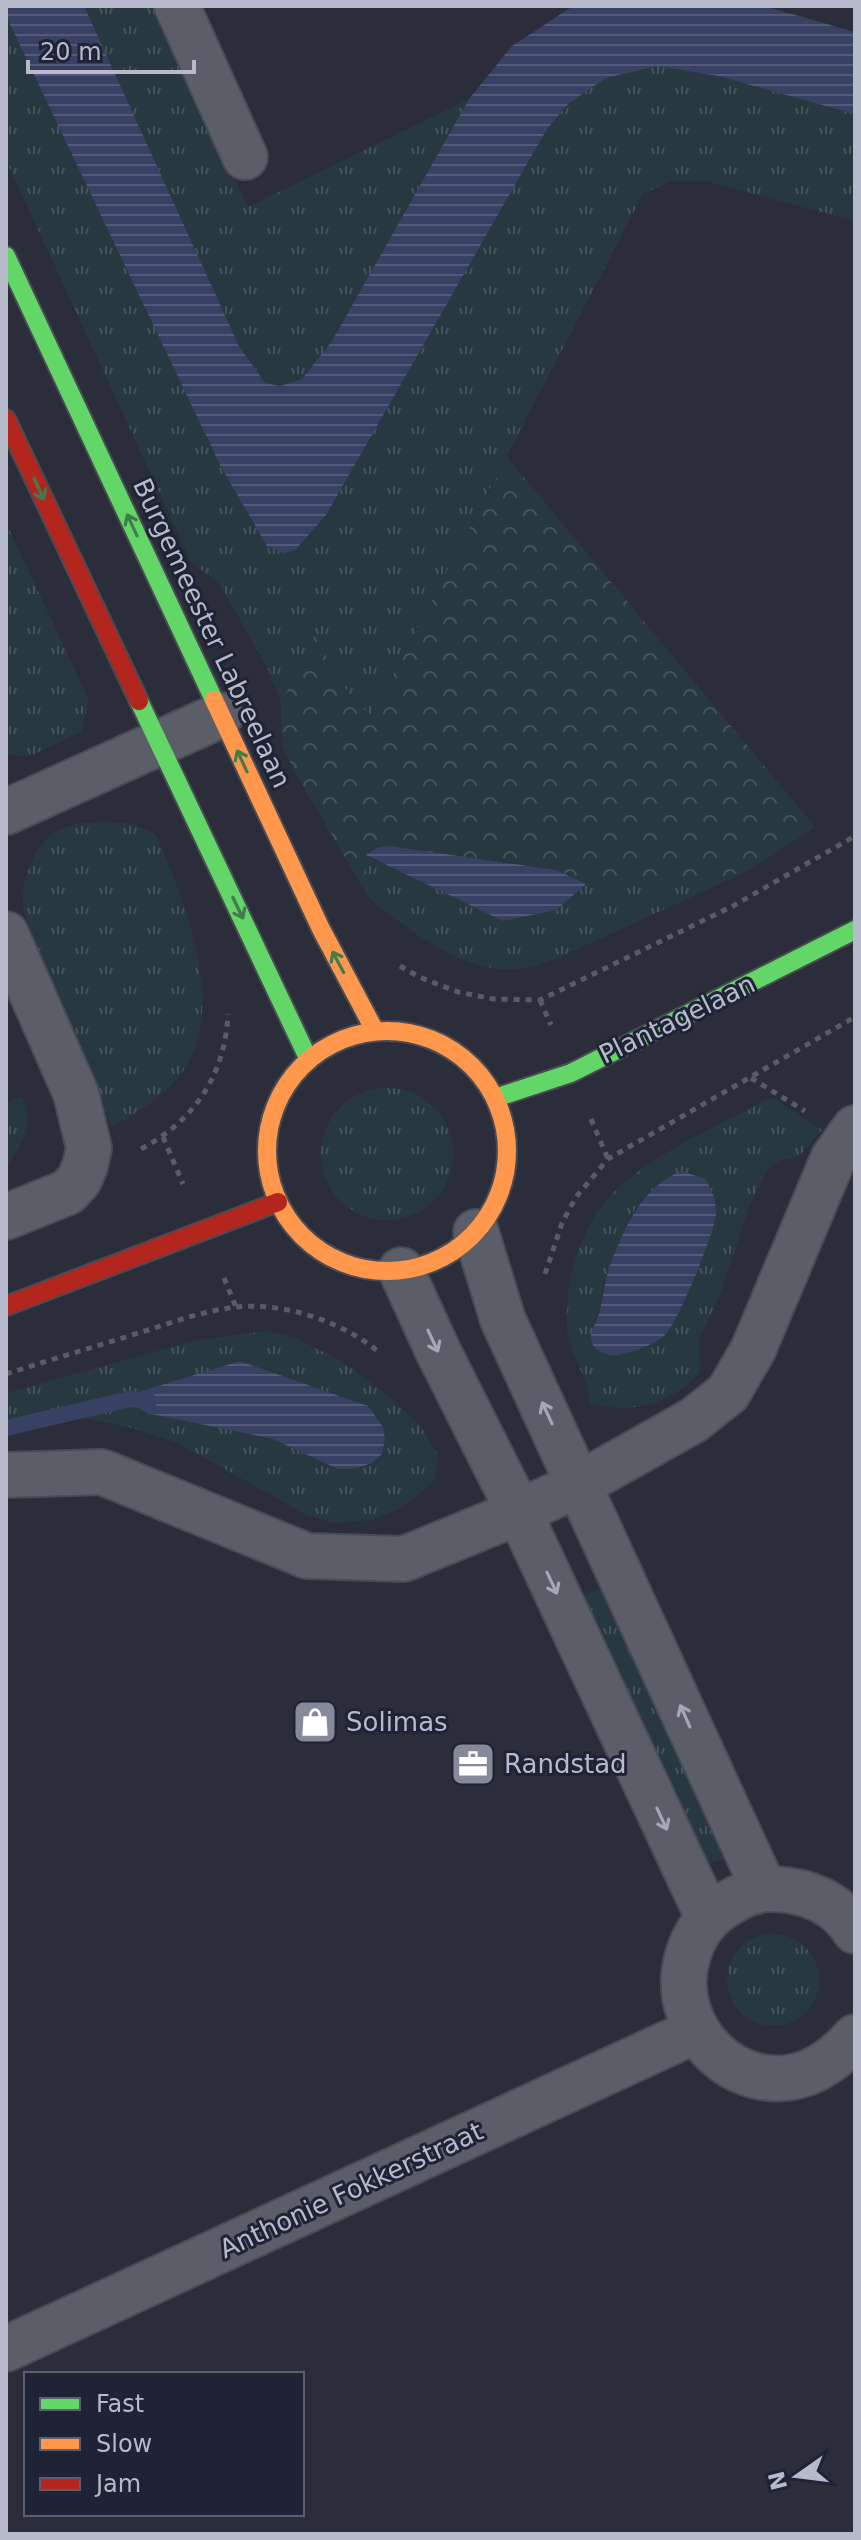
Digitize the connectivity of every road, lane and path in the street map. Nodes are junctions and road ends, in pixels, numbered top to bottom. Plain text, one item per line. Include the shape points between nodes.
1 (177, 6) edge
2 (245, 157) dead end
3 (6, 256) edge
4 (6, 419) edge
5 (221, 715) junction
6 (158, 744) junction
7 (6, 812) edge
8 (855, 836) edge
9 (855, 930) edge
10 (6, 934) edge
11 (391, 961) dead end
12 (855, 1017) edge
13 (375, 1031) junction
14 (309, 1060) junction
15 (751, 1078) junction
16 (495, 1098) junction
17 (852, 1133) edge
18 (278, 1202) junction
19 (6, 1217) edge
20 (476, 1232) junction
21 (401, 1270) junction
22 (543, 1286) dead end
23 (6, 1306) edge
24 (383, 1356) dead end
25 (6, 1374) edge
26 (6, 1475) edge
27 (580, 1484) junction
28 (519, 1512) junction
29 (764, 1889) junction
30 (708, 1917) junction
31 (855, 1931) edge
32 (695, 2031) junction
33 (855, 2037) edge
34 (6, 2349) edge

1 - 2 street
5 -> 3 street, Burgemeester Labreelaan
4 -> 6 street
5 - 6 street
13 -> 5 street, Burgemeester Labreelaan
6 - 7 street
6 -> 14 street
8 - 11 path via 733,906 540,1000 458,992
9 - 16 street, Plantagelaan via 571,1073
10 - 19 street via 76,1094 89,1148 79,1180 68,1192
12 - 15 path
13 - 14 street via 340,1040
13 - 16 street via 412,1033 446,1045 475,1068
14 - 18 street via 273,1110 269,1172
15 - 17 path
15 - 22 path via 608,1159 562,1223
16 - 20 street via 505,1126 504,1182
17 - 27 street via 833,1159 753,1350 728,1393 694,1420
18 - 21 street via 299,1233 329,1256 364,1269
18 - 23 street
20 - 21 street via 455,1251
27 -> 20 street via 503,1320
21 -> 28 street
24 - 25 path via 320,1319 236,1307
26 - 28 street via 102,1472 307,1556 404,1559
27 - 28 street
29 -> 27 street
28 -> 30 street
29 - 30 street via 734,1898
29 - 31 street via 795,1890 825,1901
30 - 32 street via 691,1943 683,1972 684,2002
32 - 33 street via 716,2055 743,2071 773,2078 804,2074 833,2060
32 - 34 street, Anthonie Fokkerstraat

